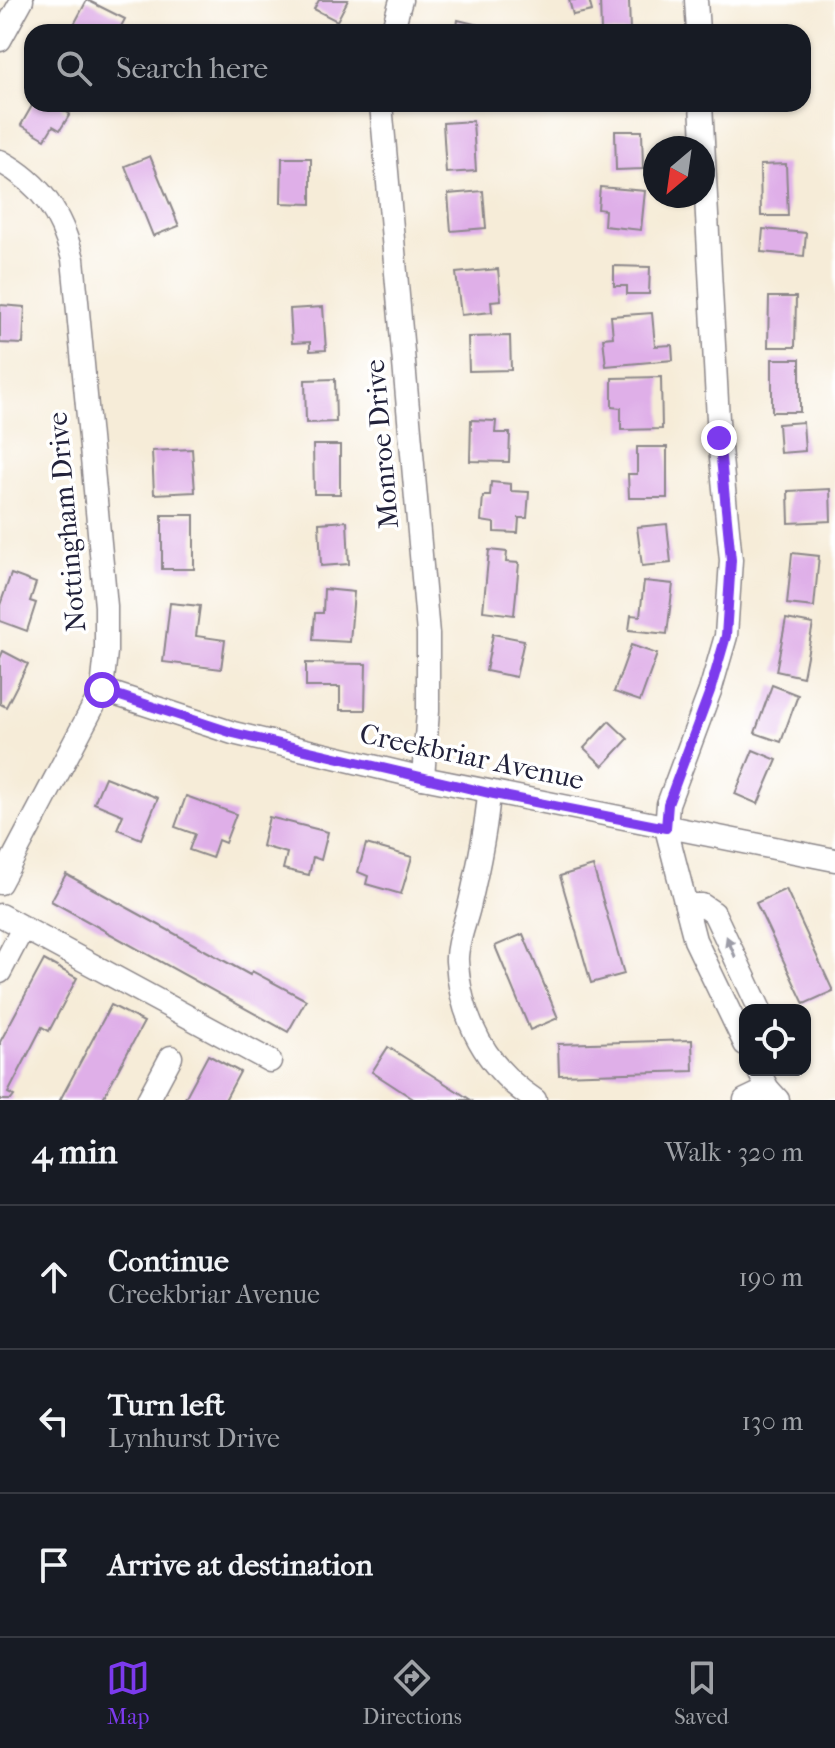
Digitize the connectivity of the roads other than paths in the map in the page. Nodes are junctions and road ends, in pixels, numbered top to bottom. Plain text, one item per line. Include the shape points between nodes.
1 (22, 0) edge
2 (401, 0) edge
3 (696, 0) edge
4 (394, 24) edge
5 (698, 24) edge
6 (0, 40) edge
7 (382, 112) edge
8 (701, 112) edge
9 (0, 161) edge
10 (102, 690) junction
11 (423, 778) junction
12 (489, 793) junction
13 (666, 828) junction
14 (835, 860) edge
15 (0, 883) edge
16 (686, 905) junction
17 (0, 915) edge
18 (23, 928) junction
19 (0, 972) edge
20 (757, 1004) edge
21 (739, 1032) edge
22 (171, 1057) dead end
23 (270, 1061) dead end
24 (765, 1080) edge
25 (148, 1100) edge
26 (535, 1100) edge
27 (745, 1100) edge

1 - 6 street
2 - 4 street
3 - 5 street
7 - 11 street, Monroe Drive via 428,634
8 - 13 street via 731,560 726,636 668,804
9 - 10 street, Nottingham Drive via 30,181 51,204 73,259 106,606
10 - 11 street, Creekbriar Avenue via 233,733
10 - 15 street, Nottingham Drive
11 - 12 street, Creekbriar Avenue
12 - 13 street, Creekbriar Avenue
12 - 26 street via 486,836 457,959 468,1020 482,1049 501,1073
13 - 14 street, Creekbriar Avenue
13 - 16 street
20 -> 16 street via 714,913 702,905
16 - 21 street via 695,940
17 - 18 street
18 - 19 street
18 - 23 street
22 - 25 street
24 - 27 street

